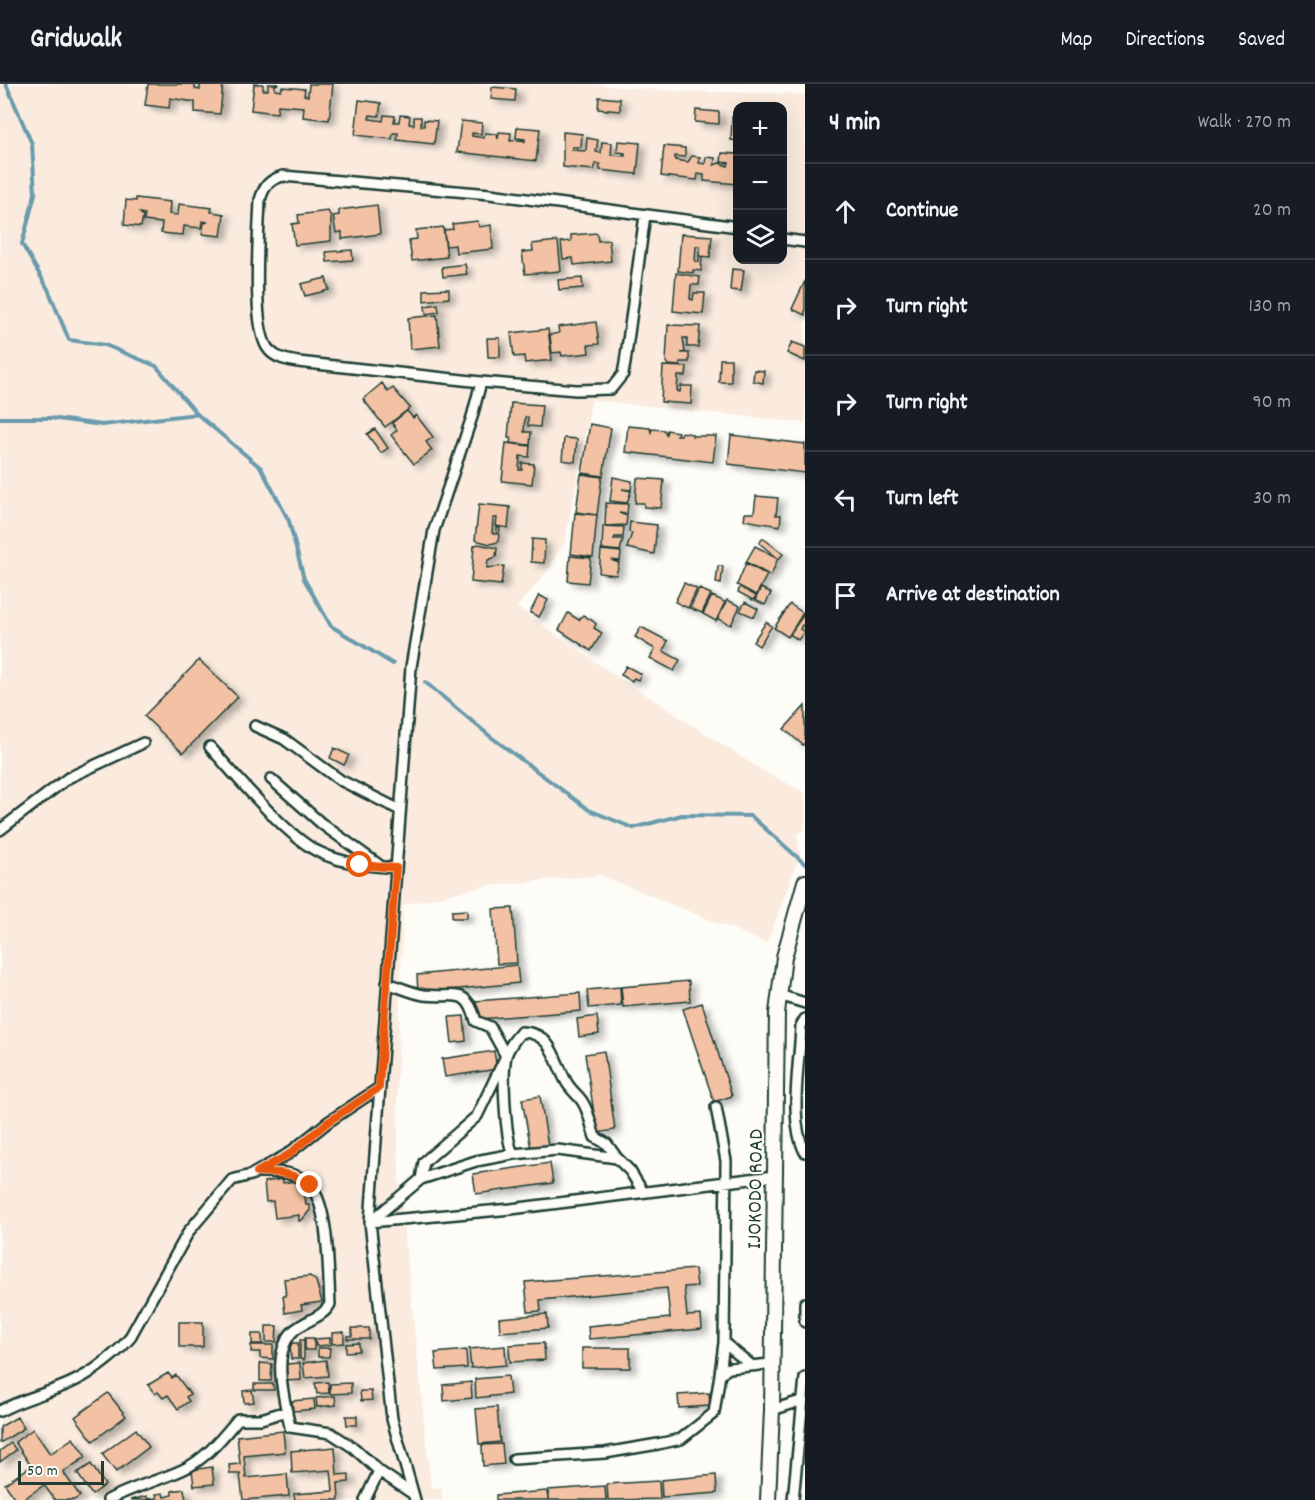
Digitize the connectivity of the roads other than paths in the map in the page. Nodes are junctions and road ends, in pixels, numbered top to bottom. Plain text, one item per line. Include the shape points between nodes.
1 (645, 215) junction
2 (733, 226) edge
3 (787, 240) edge
4 (805, 242) edge
5 (481, 382) junction
6 (255, 726) dead end
7 (143, 743) dead end
8 (210, 747) dead end
9 (271, 779) dead end
10 (400, 810) junction
11 (0, 830) edge
12 (381, 867) junction
13 (396, 868) junction
14 (804, 884) edge
15 (387, 983) junction
16 (779, 995) junction
17 (805, 1003) edge
18 (805, 1019) edge
19 (506, 1056) junction
20 (379, 1088) junction
21 (716, 1107) dead end
22 (805, 1152) edge
23 (513, 1154) junction
24 (617, 1158) junction
25 (257, 1172) junction
26 (774, 1176) junction
27 (421, 1179) junction
28 (726, 1182) junction
29 (643, 1192) junction
30 (370, 1222) junction
31 (805, 1303) edge
32 (805, 1322) edge
33 (724, 1343) junction
34 (771, 1364) junction
35 (751, 1365) junction
36 (720, 1374) junction
37 (805, 1378) edge
38 (804, 1400) edge
39 (772, 1410) junction
40 (0, 1411) edge
41 (287, 1411) junction
42 (514, 1459) dead end
43 (379, 1471) junction
44 (414, 1497) edge
45 (108, 1500) edge
46 (364, 1500) edge
47 (768, 1500) edge
48 (794, 1500) edge

1 - 2 street
1 - 5 street via 626,363 611,389
1 - 5 street via 490,194 283,176 271,180 260,200 258,303 262,338 269,351 298,362
3 - 4 street
5 - 10 street via 434,530 411,667
6 - 10 street via 284,740 340,780
7 - 11 street via 68,778
8 - 12 street via 246,787 318,852
9 - 12 street via 322,824
10 - 13 street
12 - 13 street
13 - 15 street
14 - 16 main road, IJOKODO ROAD via 784,957
15 - 19 street via 421,995 460,995 471,1004 476,1021 490,1027
15 - 20 street
16 - 17 street
16 - 26 main road, IJOKODO ROAD
18 - 22 street via 801,1026 796,1114
19 - 23 street via 506,1116
19 - 24 street via 521,1032 541,1036 554,1050 567,1083 584,1104 595,1137 607,1144
19 - 27 street via 477,1116 424,1162
20 - 25 street via 288,1155
20 - 30 street
21 - 28 street
23 - 24 street via 558,1150
23 - 27 street
24 - 29 street
25 - 40 street via 232,1180 189,1231 120,1350 83,1377 22,1398
25 - 41 street via 299,1176 310,1185 326,1225 330,1304 324,1312 296,1327 282,1347
26 - 28 street
26 - 34 main road, IJOKODO ROAD
27 - 30 street
28 - 29 street
28 - 33 street
29 - 30 street
30 - 44 street via 392,1419
31 - 32 street
33 - 35 street
33 - 36 street
34 - 35 street
34 - 39 main road, IJOKODO ROAD
35 - 36 street via 729,1368
36 - 42 street via 714,1413 681,1439 605,1453
37 - 38 street
38 - 39 street
38 - 48 street
39 - 47 main road, IJOKODO ROAD
41 - 43 street via 290,1426 331,1433
41 - 45 street via 261,1419 238,1419 216,1446 185,1469
43 - 44 street
43 - 46 street

